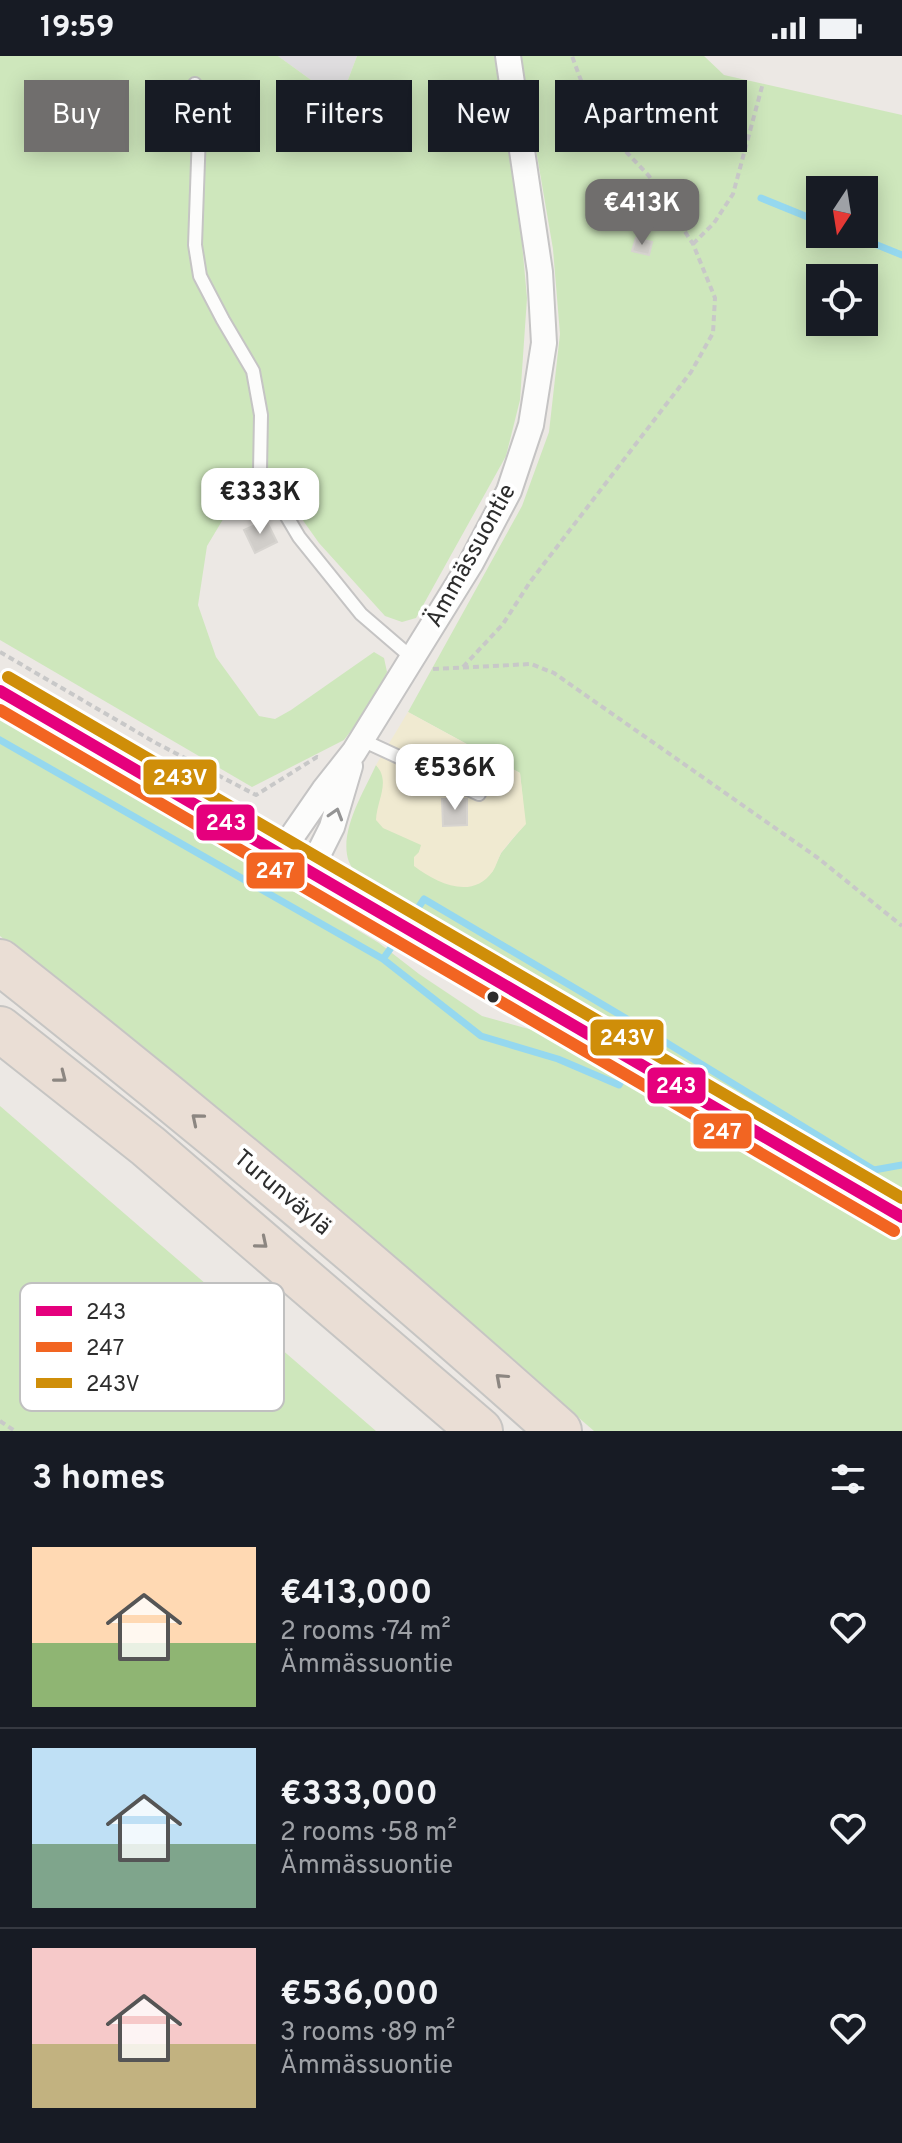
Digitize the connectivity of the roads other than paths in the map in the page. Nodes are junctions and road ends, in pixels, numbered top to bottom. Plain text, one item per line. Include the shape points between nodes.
1 (508, 56) edge
2 (198, 152) edge
3 (411, 657) junction
4 (0, 691) edge
5 (353, 753) junction
6 (479, 794) dead end
7 (279, 855) junction
8 (309, 873) junction
9 (0, 962) edge
10 (0, 1029) edge
11 (902, 1217) edge
12 (480, 1431) edge
13 (559, 1431) edge

1 - 3 street, Ämmässuontie via 540,272 544,343 531,425 509,491
2 - 3 lane via 195,245 200,276 253,371 261,415 260,471 299,537 352,603
3 - 5 street, Ämmässuontie
4 - 7 main road
5 - 6 lane
5 - 7 street, Ämmässuontie
8 -> 5 street, Ämmässuontie via 332,827
7 - 8 main road
8 - 11 main road
13 -> 9 highway, Turunväylä via 191,1114
10 -> 12 highway via 148,1146

